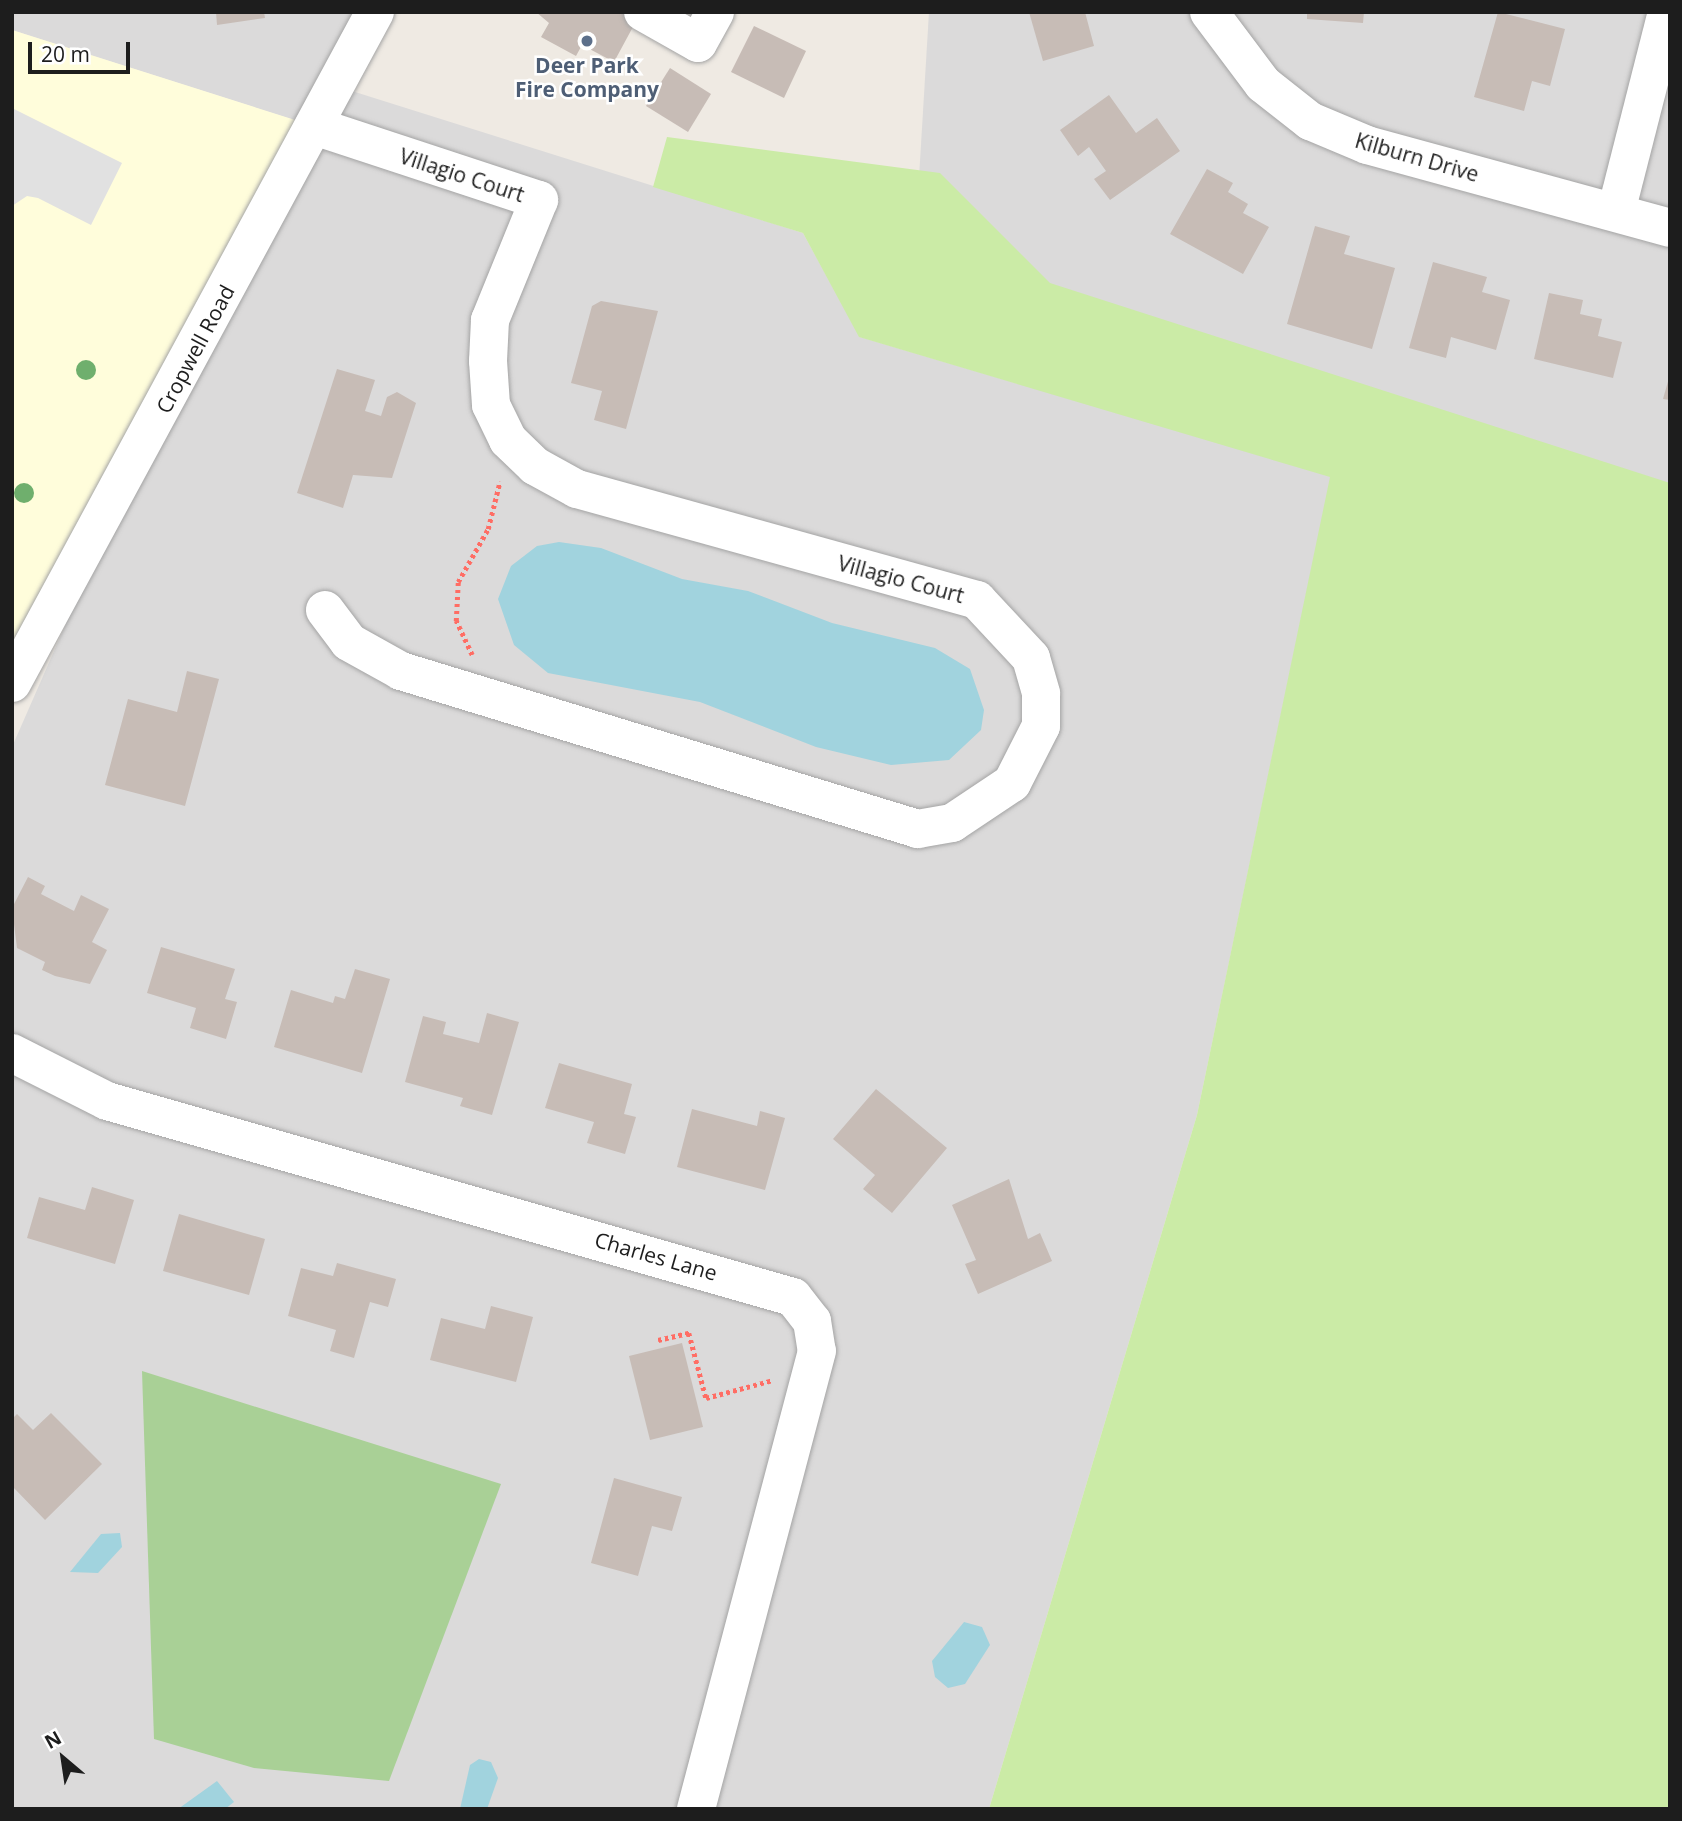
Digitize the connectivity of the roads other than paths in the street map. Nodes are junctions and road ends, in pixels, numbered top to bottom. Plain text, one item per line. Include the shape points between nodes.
1 (375, 12) edge
2 (643, 12) edge
3 (715, 12) edge
4 (1209, 12) edge
5 (1667, 12) edge
6 (314, 126) junction
7 (1616, 212) junction
8 (1670, 228) edge
9 (325, 610) dead end
10 (12, 683) edge
11 (12, 1053) edge
12 (696, 1809) edge

1 - 6 street, Cropwell Road
2 - 3 street via 698,43
4 - 7 street, Kilburn Drive via 1216,30 1263,84 1310,121 1367,145
5 - 7 street
6 - 9 street, Villagio Court via 539,200 490,320 488,361 491,405 508,440 535,466 577,489 976,600 1031,659 1041,694 1041,726 1012,783 952,823 918,829 401,671 349,642
6 - 10 street, Cropwell Road
7 - 8 street, Kilburn Drive
11 - 12 street, Charles Lane via 107,1101 793,1297 812,1321 817,1351

